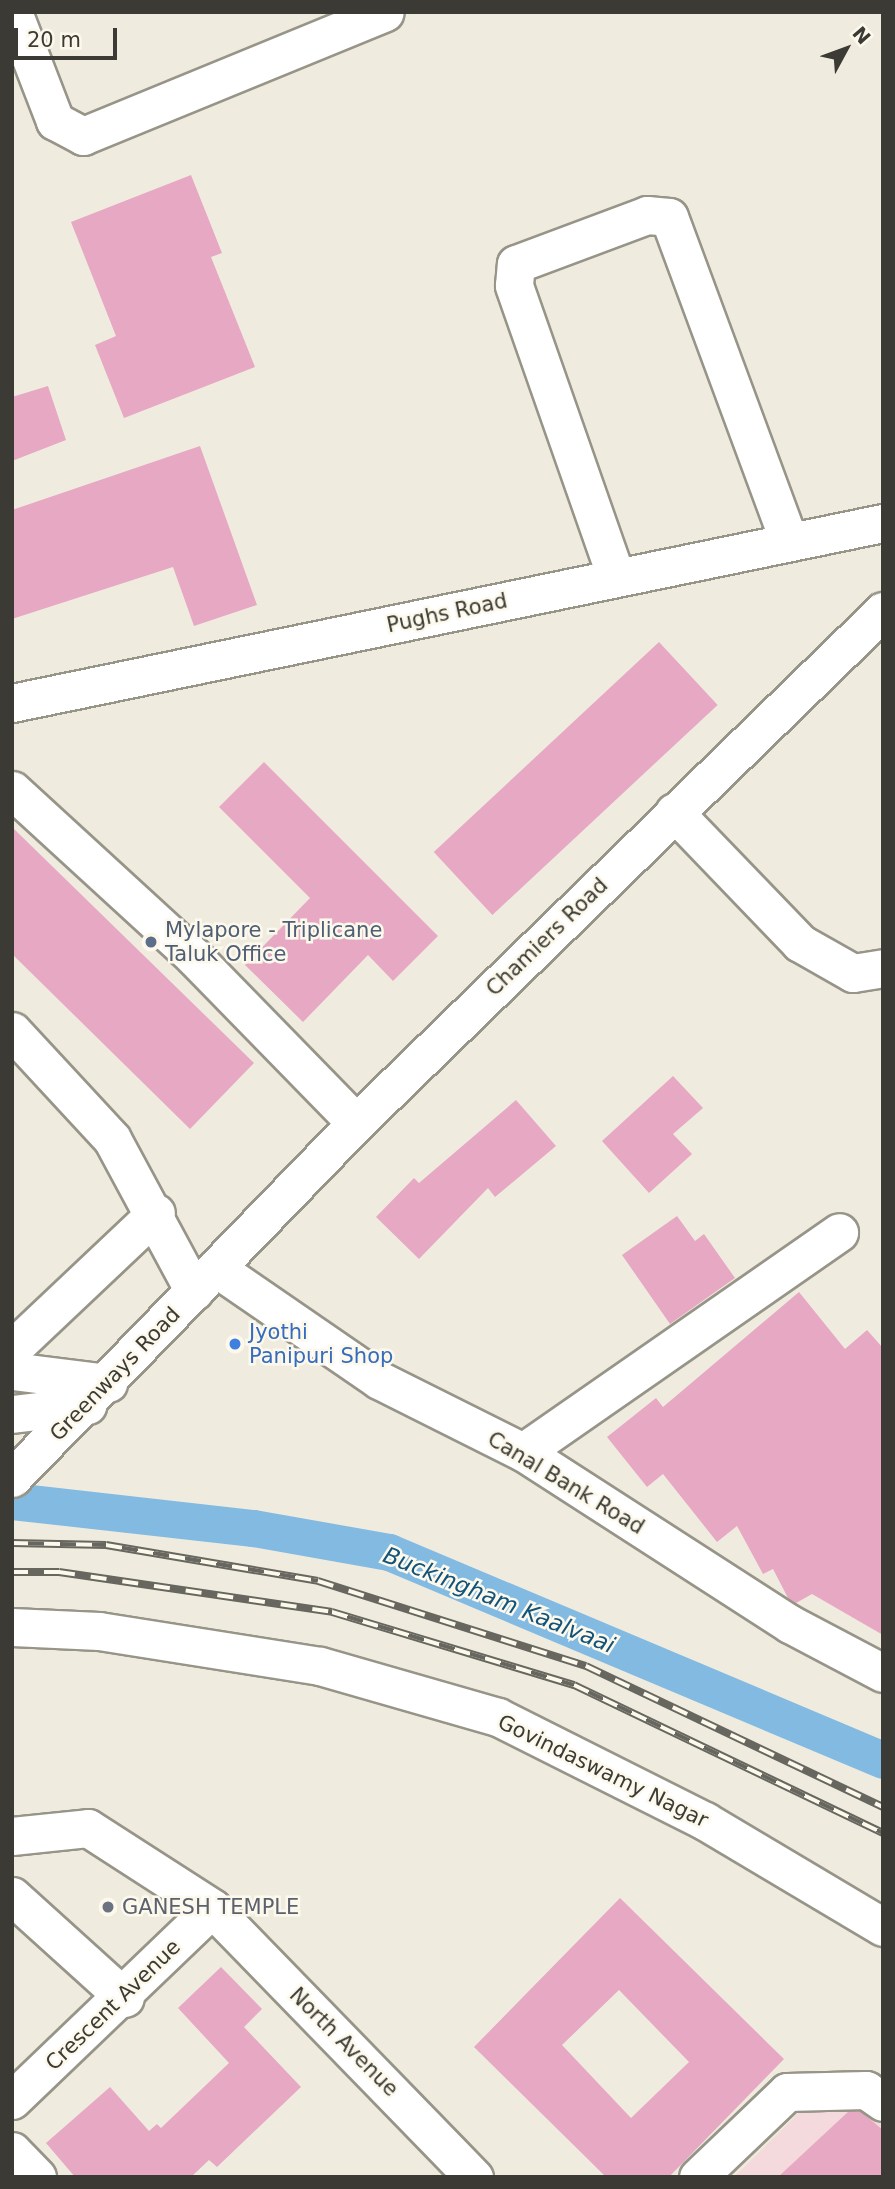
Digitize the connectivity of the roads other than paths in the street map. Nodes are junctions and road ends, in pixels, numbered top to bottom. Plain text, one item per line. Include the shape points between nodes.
1 (13, 12) edge
2 (385, 12) edge
3 (883, 523) edge
4 (789, 542) junction
5 (617, 577) junction
6 (883, 611) edge
7 (12, 703) edge
8 (12, 790) edge
9 (674, 812) junction
10 (883, 968) edge
11 (12, 1031) edge
12 (356, 1123) junction
13 (156, 1213) junction
14 (839, 1232) dead end
15 (205, 1279) junction
16 (12, 1349) edge
17 (12, 1371) edge
18 (97, 1394) junction
19 (12, 1414) edge
20 (523, 1452) junction
21 (12, 1478) edge
22 (12, 1627) edge
23 (883, 1673) edge
24 (12, 1836) edge
25 (12, 1896) edge
26 (212, 1908) junction
27 (883, 1927) edge
28 (125, 1998) junction
29 (12, 2100) edge
30 (883, 2102) edge
31 (12, 2151) edge
32 (37, 2177) edge
33 (474, 2177) edge
34 (698, 2177) edge

1 - 2 street via 55,121 83,136
3 - 4 street, Pughs Road
4 - 5 street, Pughs Road
4 - 5 street via 669,217 647,215 516,264 514,285
5 - 7 street, Pughs Road
6 - 9 street, Chamiers Road
8 - 12 street via 194,957
9 - 10 street via 800,943 853,973
9 - 12 street, Chamiers Road
11 - 13 street via 112,1139
12 - 15 street, Chamiers Road
13 - 15 street
13 - 16 street
14 - 20 street
15 - 18 street, Greenways Road
15 - 20 street, Canal Bank Road via 379,1380
17 - 18 street
18 - 19 street
18 - 21 street, Greenways Road
20 - 23 street, Canal Bank Road via 790,1624
22 - 27 street, Govindaswamy Nagar via 99,1631 320,1666 498,1717 705,1821
24 - 26 street, North Avenue via 88,1828
25 - 28 street
26 - 28 street, Crescent Avenue
26 - 33 street, North Avenue
28 - 29 street, Crescent Avenue
30 - 34 street via 866,2090 786,2092
31 - 32 street

